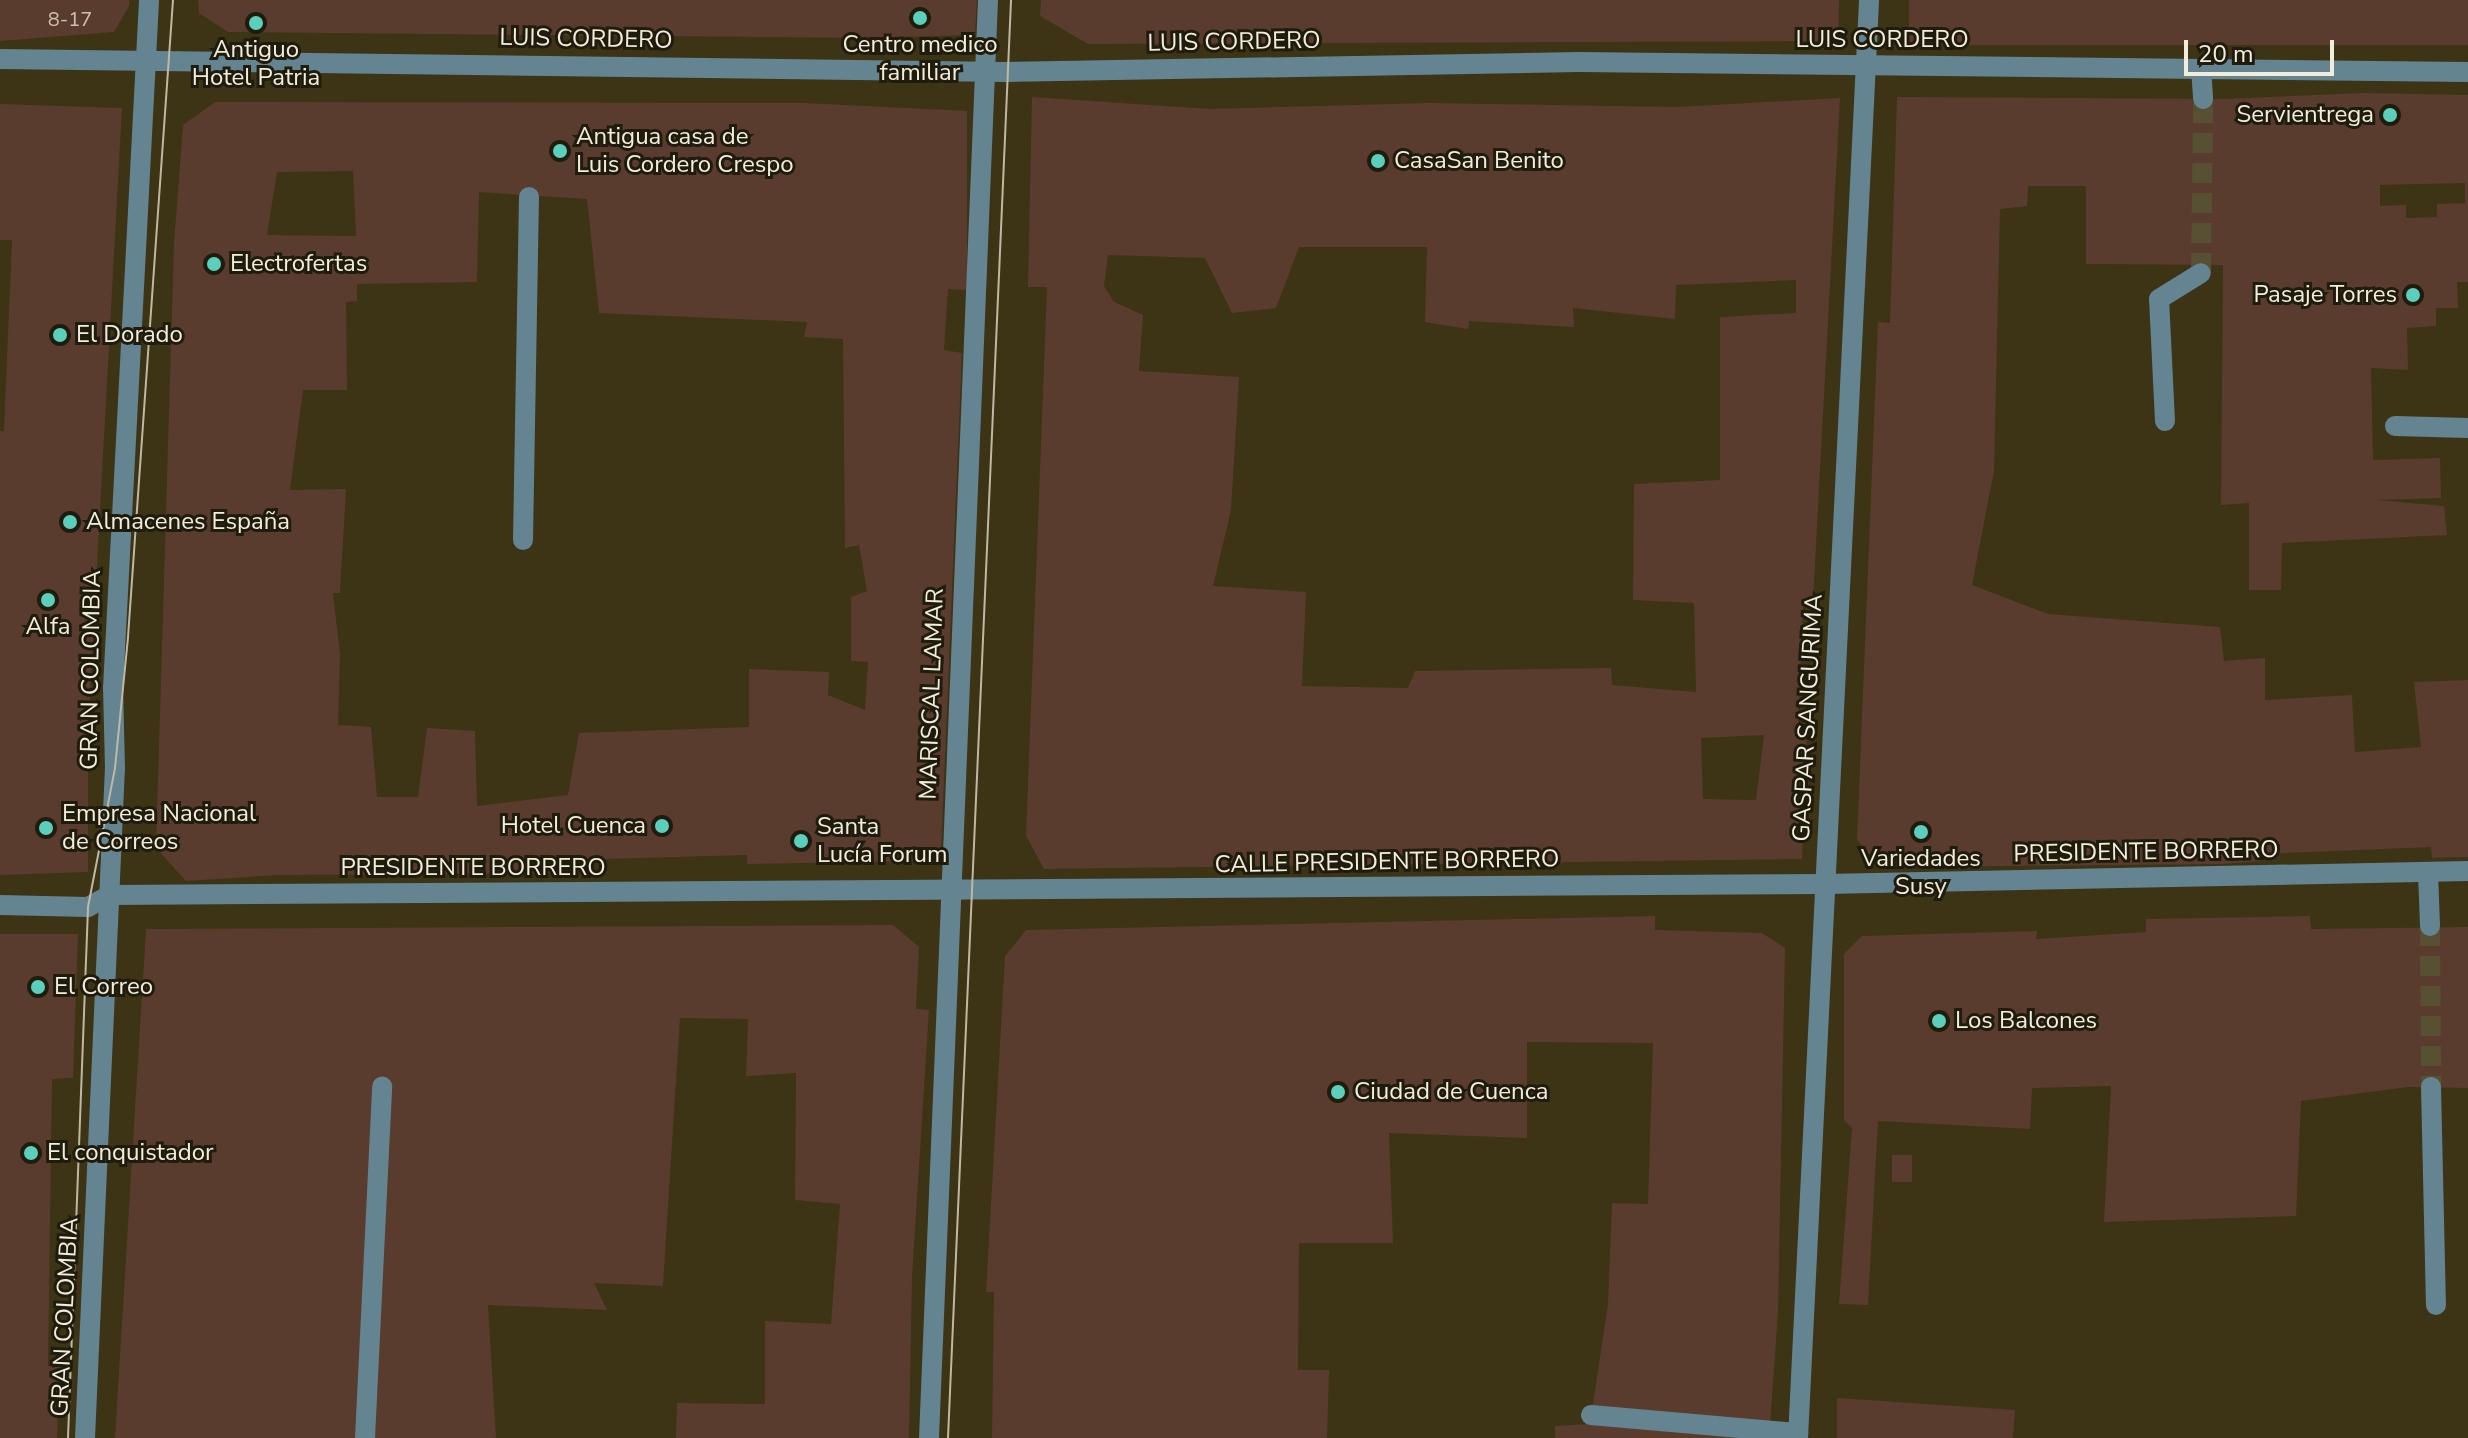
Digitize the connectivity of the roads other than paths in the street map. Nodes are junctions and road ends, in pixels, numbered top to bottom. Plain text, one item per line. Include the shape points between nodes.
1 (149, 0) edge
2 (988, 0) edge
3 (1869, 0) edge
4 (0, 59) edge
5 (145, 59) junction
6 (1867, 66) junction
7 (2201, 68) junction
8 (984, 71) junction
9 (2468, 72) edge
10 (2203, 99) tunnel mouth
11 (529, 197) dead end
12 (2201, 273) dead end
13 (2165, 421) dead end
14 (2395, 426) dead end
15 (2468, 428) edge
16 (523, 540) dead end
17 (2468, 871) edge
18 (2428, 873) junction
19 (1825, 884) junction
20 (950, 892) junction
21 (110, 895) junction
22 (0, 905) edge
23 (2430, 926) tunnel mouth
24 (382, 1086) dead end
25 (2431, 1087) tunnel mouth
26 (2436, 1305) dead end
27 (1591, 1415) dead end
28 (1798, 1436) edge
29 (85, 1438) edge
30 (365, 1438) edge
31 (929, 1438) edge

1 - 5 street, GRAN COLOMBIA
2 - 8 street, MARISCAL LAMAR
3 - 6 street, GASPAR SANGURIMA
4 - 5 street, LUIS CORDERO
5 - 8 street, LUIS CORDERO
5 - 21 street, GRAN COLOMBIA via 113,688
6 - 7 street, LUIS CORDERO
6 - 8 street, LUIS CORDERO via 1579,62
6 - 19 street, GASPAR SANGURIMA
7 - 9 street, LUIS CORDERO
7 - 10 street
8 - 20 street, MARISCAL LAMAR
11 - 16 street
12 - 13 street via 2159,299
14 - 15 street
17 - 18 street, PRESIDENTE BORRERO
18 - 19 street, PRESIDENTE BORRERO
18 - 23 street
19 - 20 street, CALLE PRESIDENTE BORRERO
19 - 28 street, GASPAR SANGURIMA
20 - 21 street, PRESIDENTE BORRERO
20 - 31 street, MARISCAL LAMAR
21 - 22 street, PRESIDENTE BORRERO via 88,907
21 - 29 street, GRAN COLOMBIA
24 - 30 street
25 - 26 street
27 - 28 street

